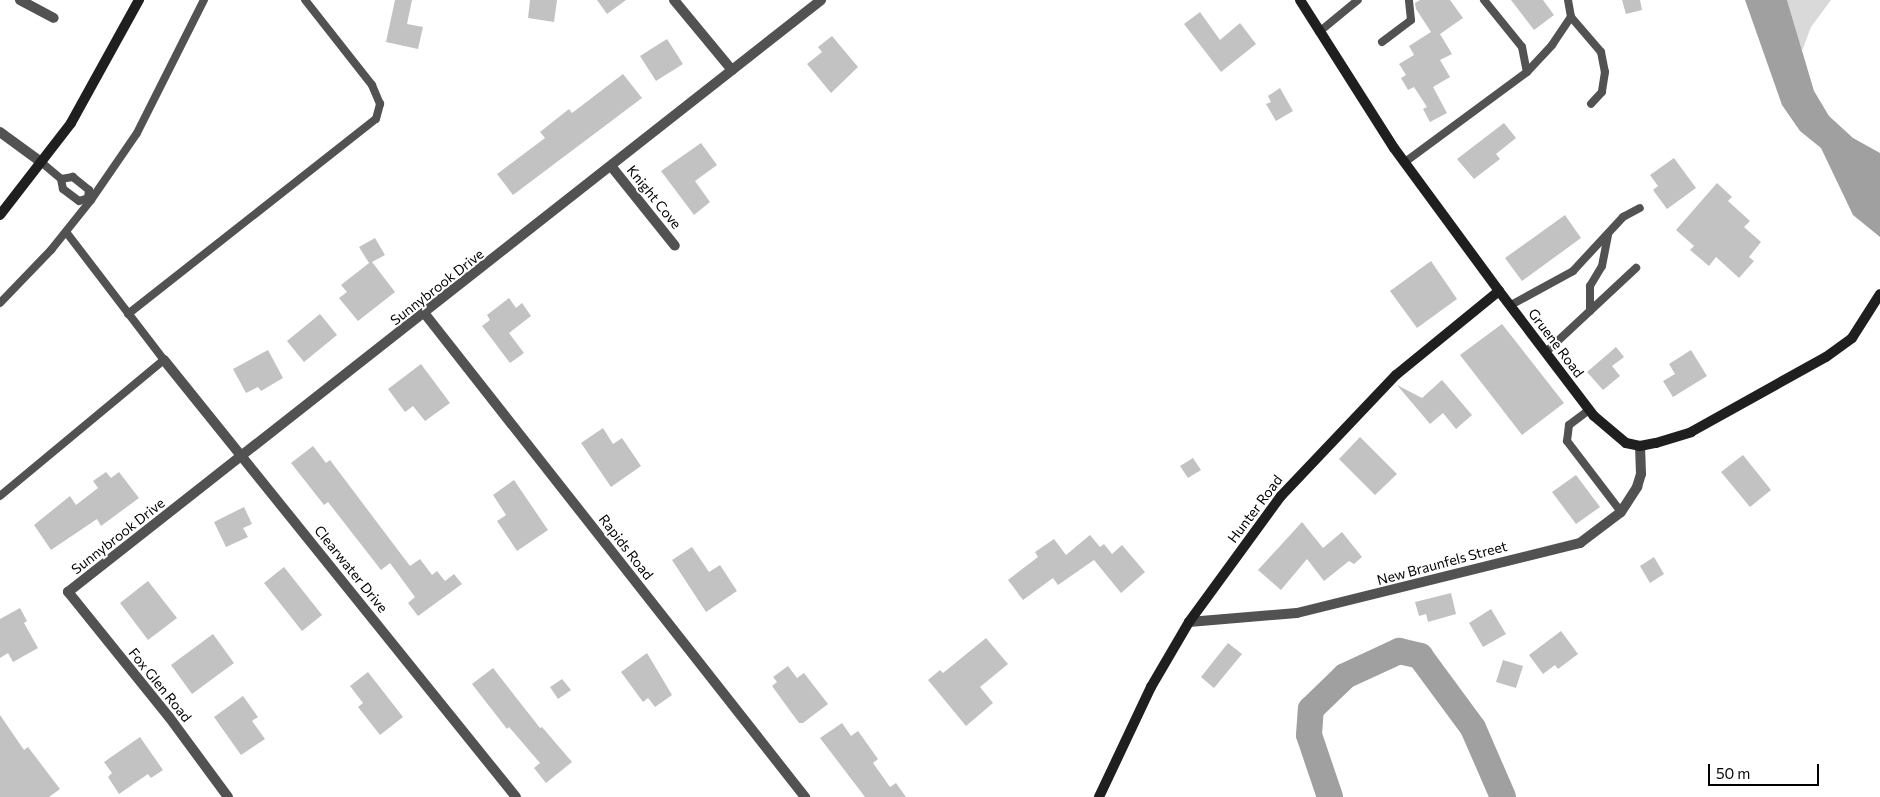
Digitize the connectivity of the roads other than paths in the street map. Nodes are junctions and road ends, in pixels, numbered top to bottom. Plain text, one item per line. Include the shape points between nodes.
1 (20, 0) edge
2 (139, 0) edge
3 (204, 0) edge
4 (305, 0) edge
5 (674, 0) edge
6 (822, 0) edge
7 (1300, 0) edge
8 (1358, 0) edge
9 (1409, 0) edge
10 (1484, 0) edge
11 (1568, 0) edge
12 (1571, 17) junction
13 (54, 18) dead end
14 (1319, 32) junction
15 (1382, 42) dead end
16 (732, 70) junction
17 (1526, 72) junction
18 (1591, 104) dead end
19 (0, 132) edge
20 (41, 162) junction
21 (1405, 162) junction
22 (612, 166) junction
23 (61, 179) junction
24 (90, 199) junction
25 (1640, 208) dead end
26 (0, 215) edge
27 (66, 232) junction
28 (1608, 233) junction
29 (675, 246) dead end
30 (1636, 268) dead end
31 (1499, 291) junction
32 (1879, 297) edge
33 (0, 304) edge
34 (1510, 305) junction
35 (1590, 311) junction
36 (128, 314) junction
37 (425, 314) junction
38 (1547, 351) junction
39 (164, 360) junction
40 (1589, 410) junction
41 (1640, 446) junction
42 (244, 456) junction
43 (0, 496) edge
44 (1621, 512) junction
45 (68, 592) joint
46 (1189, 622) junction
47 (228, 797) edge
48 (516, 797) edge
49 (805, 797) edge
50 (1099, 797) edge

1 - 13 street
2 - 20 street via 71,123
3 - 24 lane via 137,133
4 - 36 lane via 372,85 380,104 376,119
5 - 16 street
6 - 16 street, Sunnybrook Drive
7 - 14 street, Gruene Road
8 - 14 lane
9 - 15 lane via 1411,20
10 - 17 lane via 1522,47
11 - 12 lane
12 - 17 lane via 1552,45
12 - 18 lane via 1601,52 1605,72 1602,92
14 - 21 street, Gruene Road
16 - 22 street, Sunnybrook Drive
17 - 21 lane
19 - 20 street
20 - 23 lane
20 - 26 street
21 - 31 street, Gruene Road
22 - 29 street, Knight Cove
22 - 37 street, Sunnybrook Drive
23 - 24 lane via 63,189 79,201
23 - 24 lane via 73,177 89,190
24 - 27 lane
25 - 28 lane via 1623,216
27 - 33 lane
27 - 36 lane
28 - 34 lane via 1573,271
28 - 35 lane via 1602,266 1590,286
30 - 35 lane
31 - 34 street, Gruene Road
31 - 46 street, Hunter Road via 1396,375 1314,457 1281,496
32 - 41 street via 1852,338 1826,358 1691,432
34 - 38 street, Gruene Road
35 - 38 lane
36 - 39 lane
37 - 42 street, Sunnybrook Drive
37 - 49 street, Rapids Road
38 - 40 street, Gruene Road
39 - 42 street, Clearwater Drive
39 - 43 lane
40 - 41 street, Gruene Road via 1609,432 1626,443
40 - 44 lane via 1569,426 1567,441
41 - 44 street, New Braunfels Street via 1641,474 1637,487
42 - 45 street, Sunnybrook Drive
42 - 48 street, Clearwater Drive
44 - 46 street, New Braunfels Street via 1580,543 1380,594 1297,613
45 - 47 street, Fox Glen Road via 169,717
46 - 50 street, Hunter Road via 1151,687

